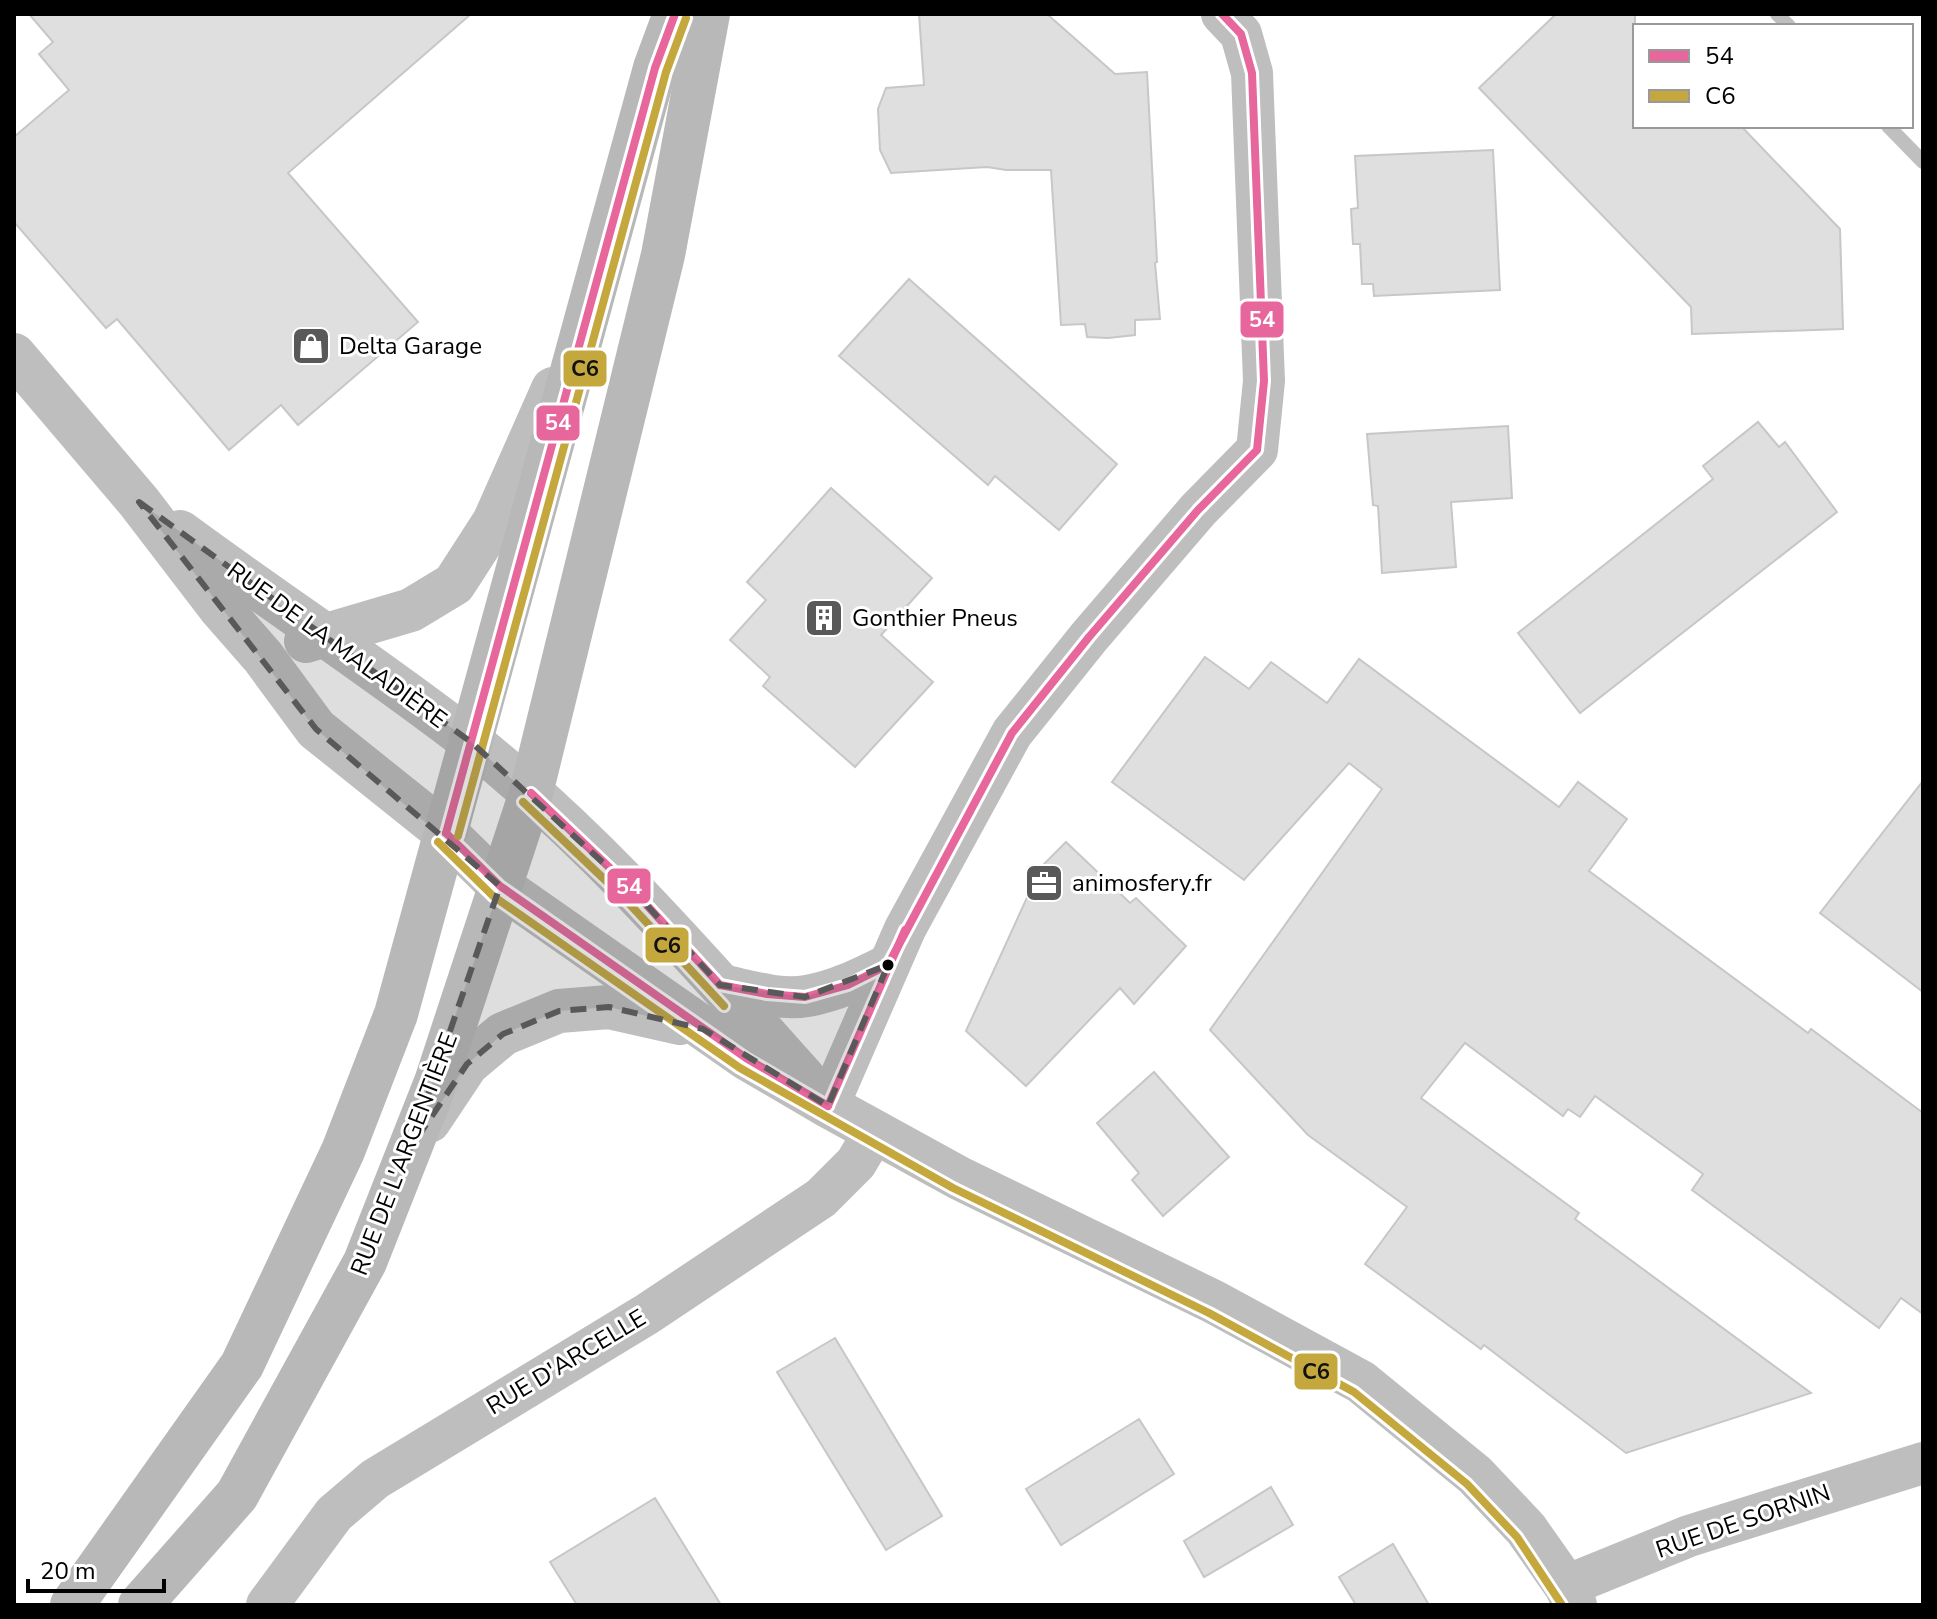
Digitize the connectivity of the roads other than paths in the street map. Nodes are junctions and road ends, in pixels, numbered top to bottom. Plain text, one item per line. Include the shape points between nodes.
1 (675, 14) edge
2 (708, 14) edge
3 (1222, 14) edge
4 (590, 306) junction
5 (14, 355) edge
6 (139, 502) junction
7 (324, 635) junction
8 (263, 657) junction
9 (471, 742) junction
10 (531, 793) junction
11 (446, 833) junction
12 (500, 886) junction
13 (888, 965) junction
14 (720, 985) junction
15 (703, 1029) junction
16 (828, 1106) junction
17 (875, 1131) junction
18 (409, 1150) junction
19 (1923, 1463) edge
20 (1570, 1596) edge
21 (72, 1605) edge
22 (140, 1605) edge
23 (267, 1605) edge

1 - 4 main road via 655,68
2 - 10 main road, RUE DE L'ARGENTIÈRE via 663,255
3 - 13 street via 1241,34 1252,73 1264,381 1257,450 1198,510 1012,733
4 - 7 street via 494,522 454,584 411,610
4 - 9 main road
5 - 6 street, RUE DE LA MALADIÈRE
6 - 7 street, RUE DE LA MALADIÈRE
6 - 8 street, RUE DE LA MALADIÈRE
7 - 8 street
7 - 9 street, RUE DE LA MALADIÈRE
8 - 11 street, RUE DE LA MALADIÈRE via 316,729
9 - 10 street, RUE DE LA MALADIÈRE
9 - 11 main road
10 - 12 main road, RUE DE L'ARGENTIÈRE
10 - 14 street, RUE DE LA MALADIÈRE via 632,889
11 - 12 street, RUE DE LA MALADIÈRE
11 - 21 main road via 391,1028 343,1151 242,1365
12 - 15 street, RUE DE LA MALADIÈRE
12 - 18 main road, RUE DE L'ARGENTIÈRE
13 - 14 street via 848,985 805,997
13 - 16 street
14 - 16 street, RUE DE LA MALADIÈRE
15 - 16 street, RUE DE LA MALADIÈRE
15 - 18 street via 609,1007 559,1011 503,1034 467,1064
16 - 17 street, RUE DE LA MALADIÈRE
17 - 20 street, RUE DE LA MALADIÈRE via 1361,1382 1475,1475 1526,1529
17 - 23 street, RUE D'ARCELLE via 856,1163 821,1198 647,1314 375,1479 334,1514
18 - 22 main road, RUE DE L'ARGENTIÈRE via 365,1262 237,1495
19 - 20 street, RUE DE SORNIN via 1689,1536

